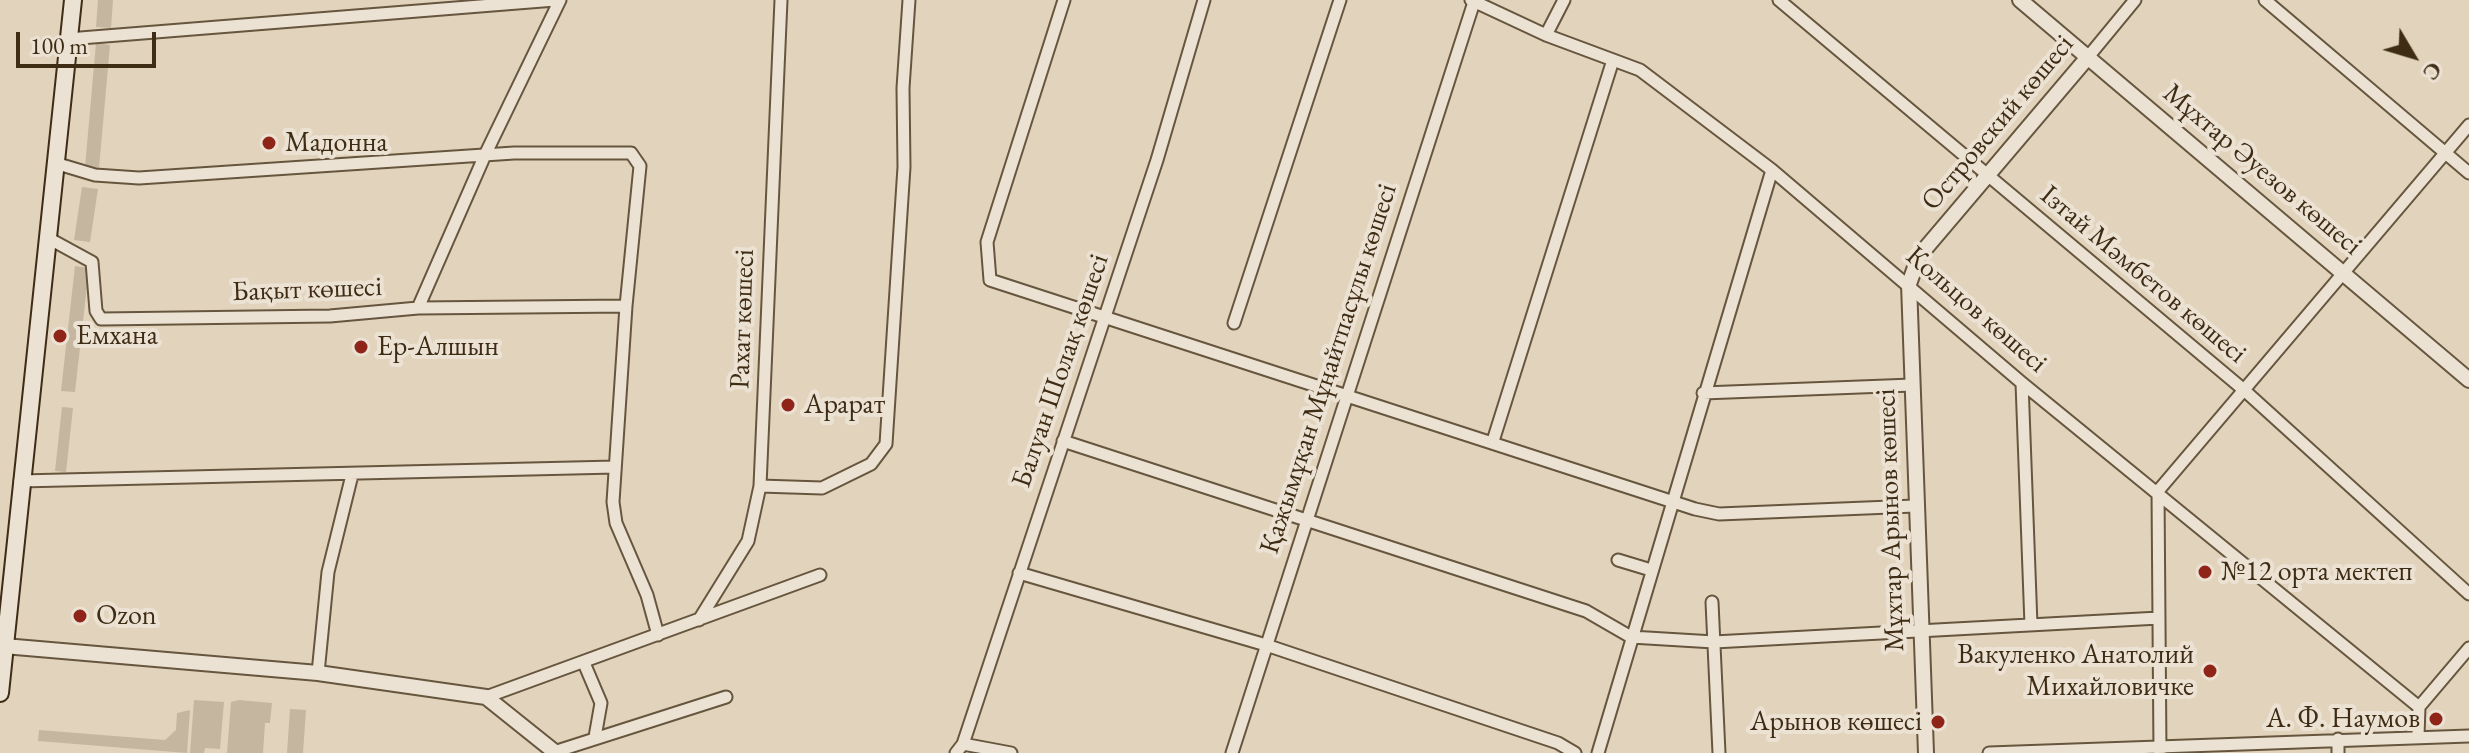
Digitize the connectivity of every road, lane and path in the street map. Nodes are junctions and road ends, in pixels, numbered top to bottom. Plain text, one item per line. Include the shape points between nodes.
1 (73, 0) edge
2 (557, 0) edge
3 (909, 0) edge
4 (1064, 0) edge
5 (1204, 0) edge
6 (1340, 0) edge
7 (1564, 0) edge
8 (1779, 0) edge
9 (2020, 0) edge
10 (2135, 0) edge
11 (2265, 0) edge
12 (1472, 1) edge
13 (780, 3) edge
14 (1546, 35) junction
15 (68, 39) junction
16 (2088, 57) junction
17 (1613, 60) junction
18 (2469, 125) edge
19 (2445, 153) junction
20 (485, 155) junction
21 (55, 163) junction
22 (1772, 170) junction
23 (2469, 173) edge
24 (1989, 177) junction
25 (48, 238) junction
26 (2342, 273) junction
27 (1909, 284) junction
28 (626, 306) junction
29 (418, 308) junction
30 (1106, 315) junction
31 (1234, 323) dead end
32 (2469, 380) edge
33 (2022, 383) junction
34 (1912, 385) junction
35 (2244, 390) junction
36 (1703, 393) junction
37 (1345, 395) junction
38 (1063, 441) junction
39 (1493, 441) junction
40 (615, 467) junction
41 (352, 475) junction
42 (20, 481) junction
43 (760, 486) junction
44 (2158, 491) junction
45 (1674, 500) junction
46 (1915, 506) junction
47 (1304, 521) junction
48 (1618, 560) dead end
49 (1651, 570) junction
50 (1019, 573) junction
51 (820, 575) dead end
52 (2469, 594) edge
53 (1712, 602) dead end
54 (2159, 618) junction
55 (699, 620) junction
56 (2031, 625) junction
57 (1921, 630) junction
58 (658, 635) junction
59 (1631, 637) junction
60 (1714, 642) junction
61 (1266, 645) junction
62 (4, 646) junction
63 (2469, 648) edge
64 (584, 663) junction
65 (318, 673) junction
66 (0, 693) edge
67 (486, 697) junction
68 (726, 697) dead end
69 (2419, 707) junction
70 (2418, 736) junction
71 (2469, 736) edge
72 (595, 737) junction
73 (2338, 739) junction
74 (959, 749) edge
75 (2160, 749) edge
76 (555, 752) edge
77 (1011, 753) edge
78 (1232, 753) edge
79 (1575, 753) edge
80 (1598, 753) edge
81 (1719, 753) edge
82 (1926, 753) edge
83 (1989, 753) edge
84 (2338, 753) edge

1 - 15 main road
2 - 15 street
2 - 20 street
3 - 43 street via 886,444 871,464 822,488
4 - 30 street via 987,242 990,280
5 - 30 street, Балуан Шолақ көшесі
6 - 31 street
7 - 14 street
8 - 24 street, Ізтай Мәмбетов көшесі
9 - 16 street, Мұхтар Әуезов көшесі
10 - 16 street, Островский көшесі
11 - 19 street
12 - 14 street, Кольцов көшесі
12 - 37 street, Қажымұқан Мұңайтпасұлы көшесі
13 - 43 street, Рахат көшесі
14 - 17 street, Кольцов көшесі
15 - 21 main road
16 - 24 street, Островский көшесі
16 - 26 street, Мұхтар Әуезов көшесі
17 - 22 street, Кольцов көшесі via 1640,70
17 - 39 street
18 - 19 street
19 - 23 street
19 - 26 street
20 - 21 street via 139,178 95,175
20 - 28 street via 623,151 637,159
20 - 29 street
21 - 25 main road
22 - 27 street, Кольцов көшесі
22 - 36 street
24 - 27 street, Островский көшесі via 1919,256
24 - 35 street, Ізтай Мәмбетов көшесі
25 - 29 street, Бақыт көшесі via 92,262 101,319 330,316
25 - 42 main road
26 - 32 street, Мұхтар Әуезов көшесі
26 - 35 street
27 - 33 street, Кольцов көшесі
27 - 34 street, Мұхтар Арынов көшесі
28 - 29 street, Бақыт көшесі
28 - 40 street
30 - 37 street
30 - 38 street, Балуан Шолақ көшесі
33 - 44 street, Кольцов көшесі
33 - 56 street
34 - 36 street
34 - 46 street, Мұхтар Арынов көшесі
35 - 44 street
35 - 52 street, Ізтай Мәмбетов көшесі
36 - 45 street
37 - 39 street
37 - 47 street, Қажымұқан Мұңайтпасұлы көшесі
38 - 47 street
38 - 50 street, Балуан Шолақ көшесі
39 - 45 street
40 - 41 street
40 - 58 street via 616,523
41 - 42 street
41 - 65 street via 328,572
42 - 62 main road
43 - 55 street, Рахат көшесі via 748,541
44 - 54 street
44 - 69 street, Кольцов көшесі
45 - 46 street via 1719,514
45 - 49 street
46 - 57 street, Мұхтар Арынов көшесі
47 - 59 street via 1586,611
47 - 61 street, Қажымұқан Мұңайтпасұлы көшесі
48 - 49 street
49 - 59 street
50 - 61 street
50 - 74 street, Балуан Шолақ көшесі
51 - 55 street
53 - 60 street
54 - 56 street
54 - 75 street
55 - 58 street
56 - 57 street
57 - 60 street
57 - 82 street, Мұхтар Арынов көшесі
58 - 64 street
59 - 60 street
59 - 80 street
60 - 81 street
61 - 78 street, Қажымұқан Мұңайтпасұлы көшесі
61 - 79 street
62 - 65 street
62 - 66 main road
63 - 69 street
64 - 67 street
64 - 72 street via 601,703
65 - 67 street
67 - 76 street
68 - 72 street
69 - 70 street
70 - 71 street
70 - 73 street
72 - 76 street
73 - 75 street
73 - 84 street
74 - 77 street
75 - 83 street

